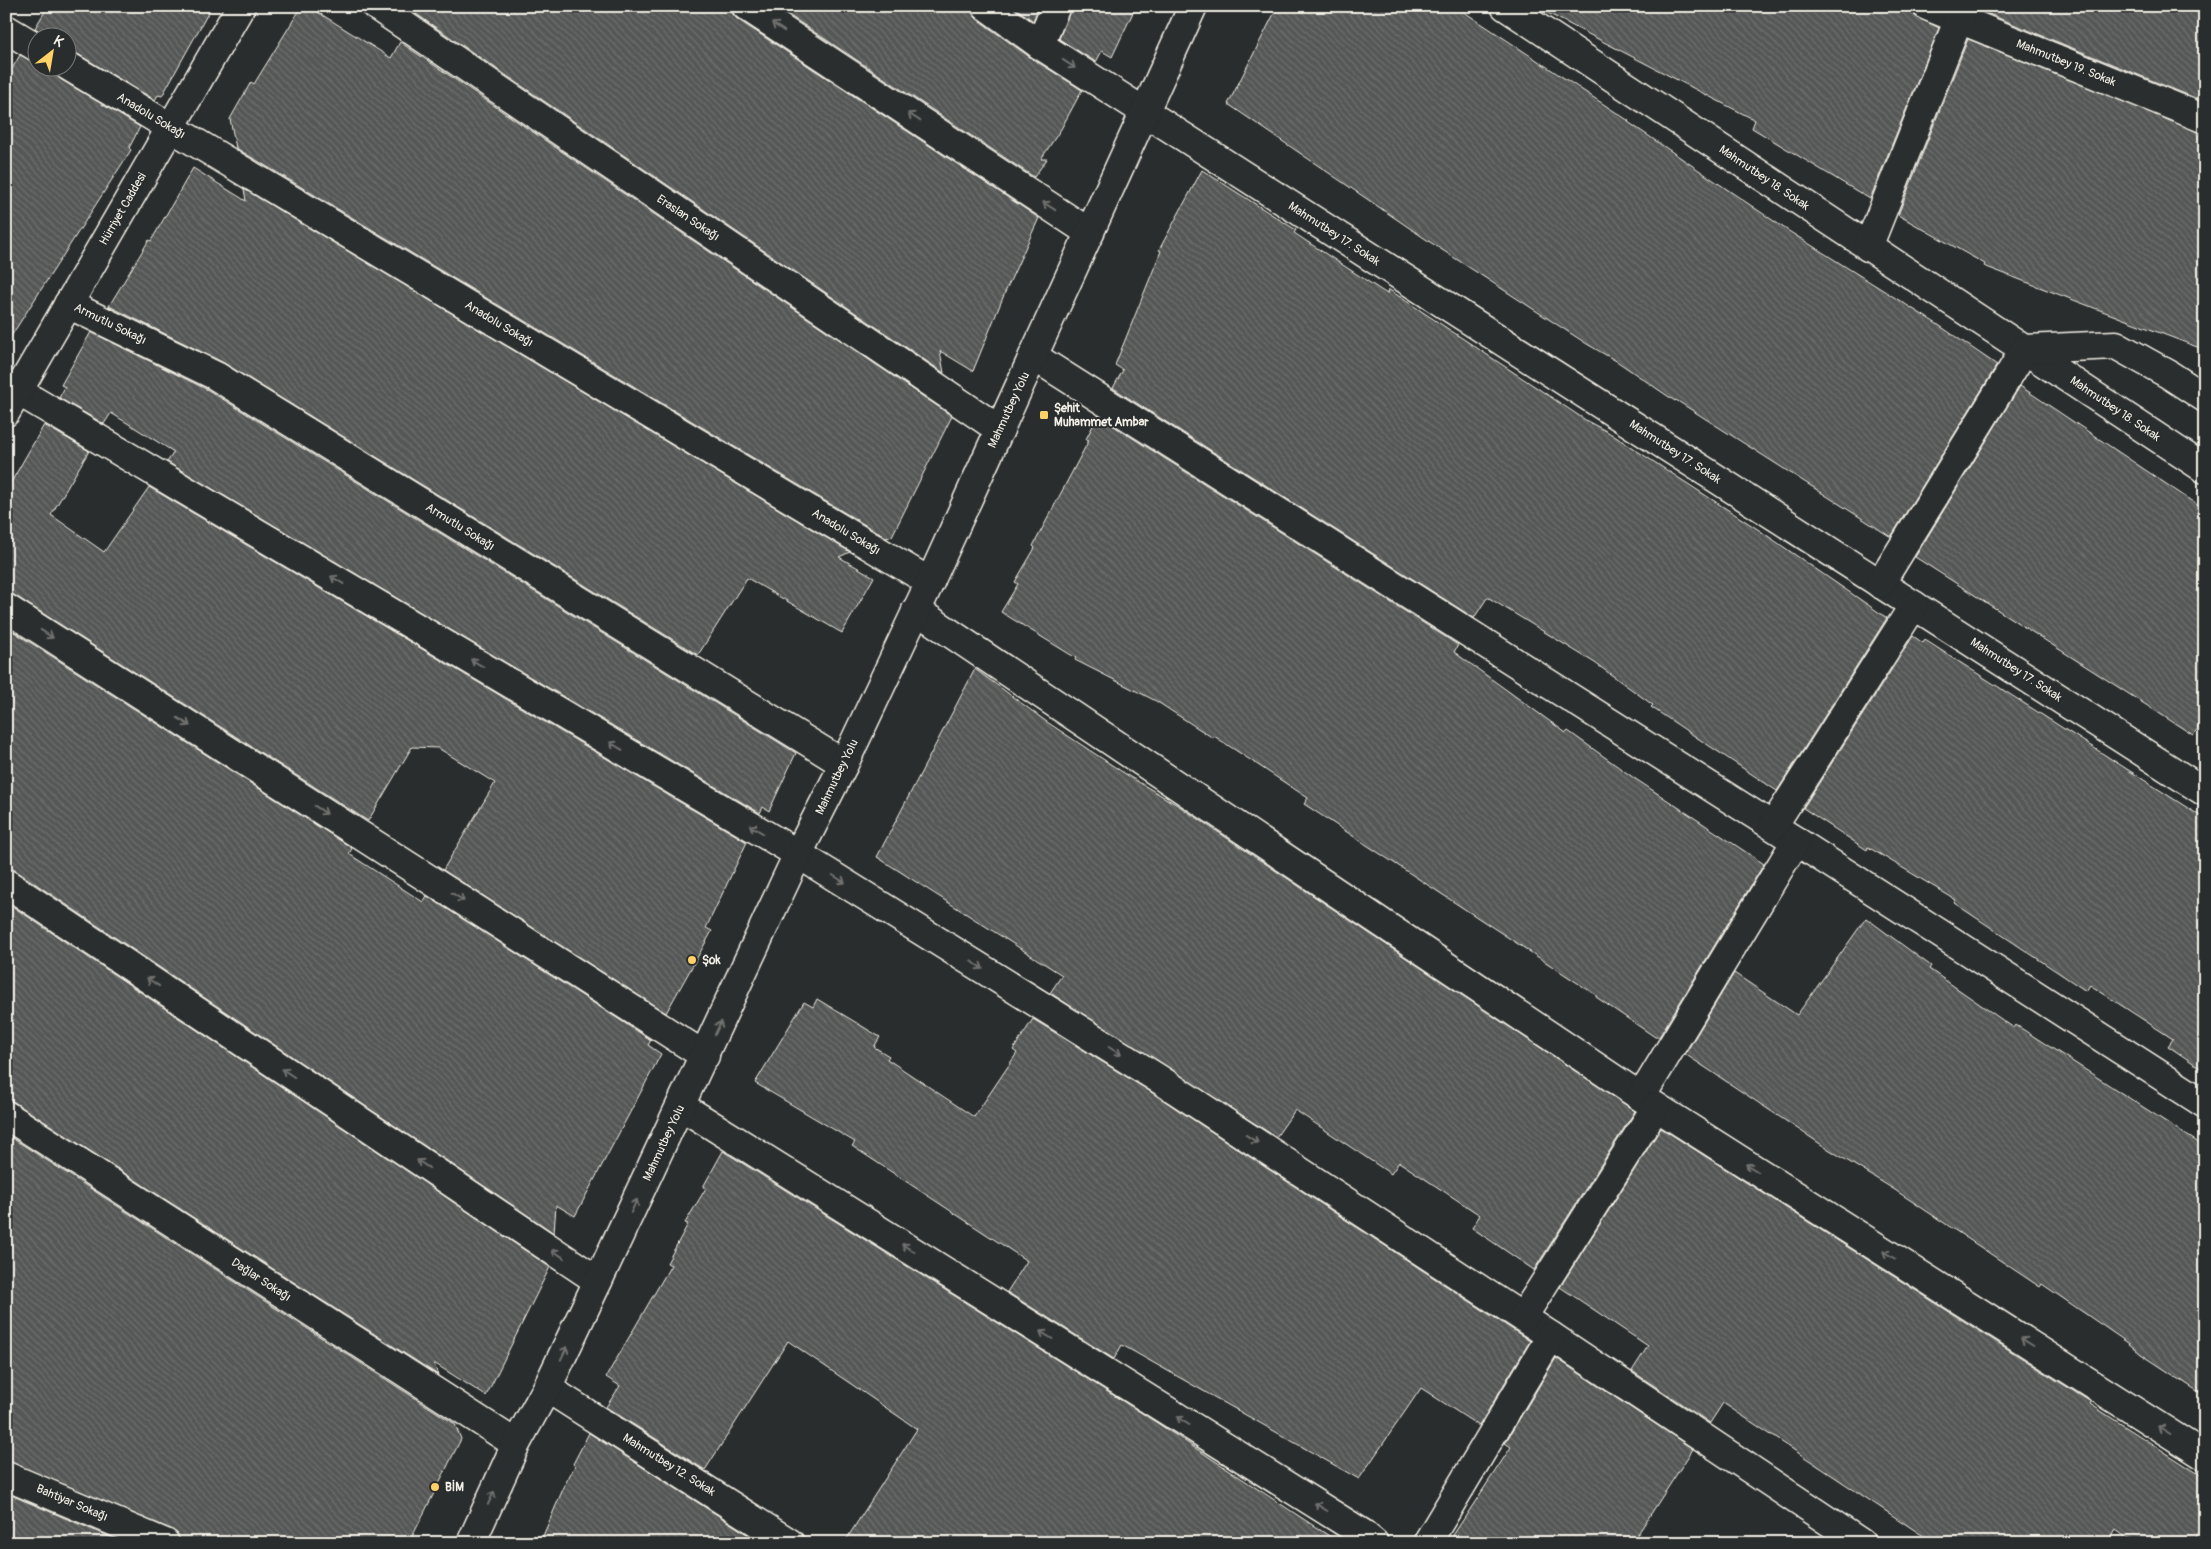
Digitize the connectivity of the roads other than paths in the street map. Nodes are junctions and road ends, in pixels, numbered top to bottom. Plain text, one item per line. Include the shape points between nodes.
1 (241, 6) edge
2 (376, 6) edge
3 (746, 6) edge
4 (986, 6) edge
5 (1056, 6) edge
6 (1193, 6) edge
7 (1505, 6) edge
8 (1927, 6) edge
9 (1962, 13) edge
10 (6, 30) edge
11 (28, 42) edge
12 (1040, 45) junction
13 (78, 72) edge
14 (1145, 112) junction
15 (2205, 119) edge
16 (169, 127) junction
17 (1090, 233) junction
18 (1868, 247) junction
19 (68, 304) junction
20 (2025, 349) junction
21 (1033, 356) junction
22 (10, 396) edge
23 (2205, 398) edge
24 (1000, 430) junction
25 (2205, 470) edge
26 (930, 582) junction
27 (1880, 584) junction
28 (1914, 605) junction
29 (6, 608) edge
30 (916, 610) junction
31 (844, 764) junction
32 (2205, 792) edge
33 (1772, 826) junction
34 (1796, 841) junction
35 (798, 854) junction
36 (6, 883) edge
37 (705, 1056) junction
38 (1649, 1102) junction
39 (2205, 1104) edge
40 (681, 1106) junction
41 (6, 1115) edge
42 (598, 1282) junction
43 (1523, 1317) junction
44 (1551, 1336) junction
45 (547, 1388) junction
46 (516, 1444) junction
47 (2205, 1456) edge
48 (6, 1476) edge
49 (1364, 1540) edge
50 (165, 1543) edge
51 (471, 1543) edge
52 (790, 1543) edge
53 (1427, 1543) edge
54 (1861, 1543) edge

1 - 16 street, Hürriyet Caddesi
2 - 24 street, Eraslan Sokağı
17 -> 3 street
4 - 12 street, Mahmutbey 17. Sokak
5 - 12 street
6 - 14 street, Mahmutbey Yolu
7 - 18 street, Mahmutbey 18. Sokak
8 - 9 street, Mahmutbey 19. Sokak
9 - 15 street, Mahmutbey 19. Sokak
9 - 18 street
10 - 11 street
12 -> 14 street, Mahmutbey 17. Sokak
13 - 16 street, Anadolu Sokağı
14 - 17 street, Mahmutbey Yolu
14 - 27 street, Mahmutbey 17. Sokak
16 - 19 street, Hürriyet Caddesi
16 - 26 street, Anadolu Sokağı
17 - 21 street, Mahmutbey Yolu
18 - 20 street, Mahmutbey 18. Sokak
19 - 22 street, Hürriyet Caddesi
19 - 31 street, Armutlu Sokağı via 216,376
20 - 23 street via 2116,345
20 - 25 street, Mahmutbey 18. Sokak
20 - 27 street
21 - 24 street, Mahmutbey Yolu
21 - 33 street
35 -> 22 street
24 - 26 street, Mahmutbey Yolu
26 - 30 street, Mahmutbey Yolu
27 - 28 street, Mahmutbey 17. Sokak
28 - 32 street, Mahmutbey 17. Sokak
28 - 33 street
29 -> 37 street
30 - 31 street, Mahmutbey Yolu
30 - 38 street
31 - 35 street, Mahmutbey Yolu
33 - 34 street
34 - 38 street
34 - 39 street
37 -> 35 street, Mahmutbey Yolu
35 -> 43 street via 1159,1078
42 -> 36 street
37 - 40 street, Mahmutbey Yolu
38 - 43 street
47 -> 38 street
42 -> 40 street, Mahmutbey Yolu
49 -> 40 street
41 - 46 street, Dağlar Sokağı
45 -> 42 street, Mahmutbey Yolu
43 - 44 street
44 - 53 street
44 - 54 street
45 - 46 street, Mahmutbey Yolu
45 - 52 street, Mahmutbey 12. Sokak
51 -> 46 street, Mahmutbey Yolu
48 - 50 street, Bahtiyar Sokağı

